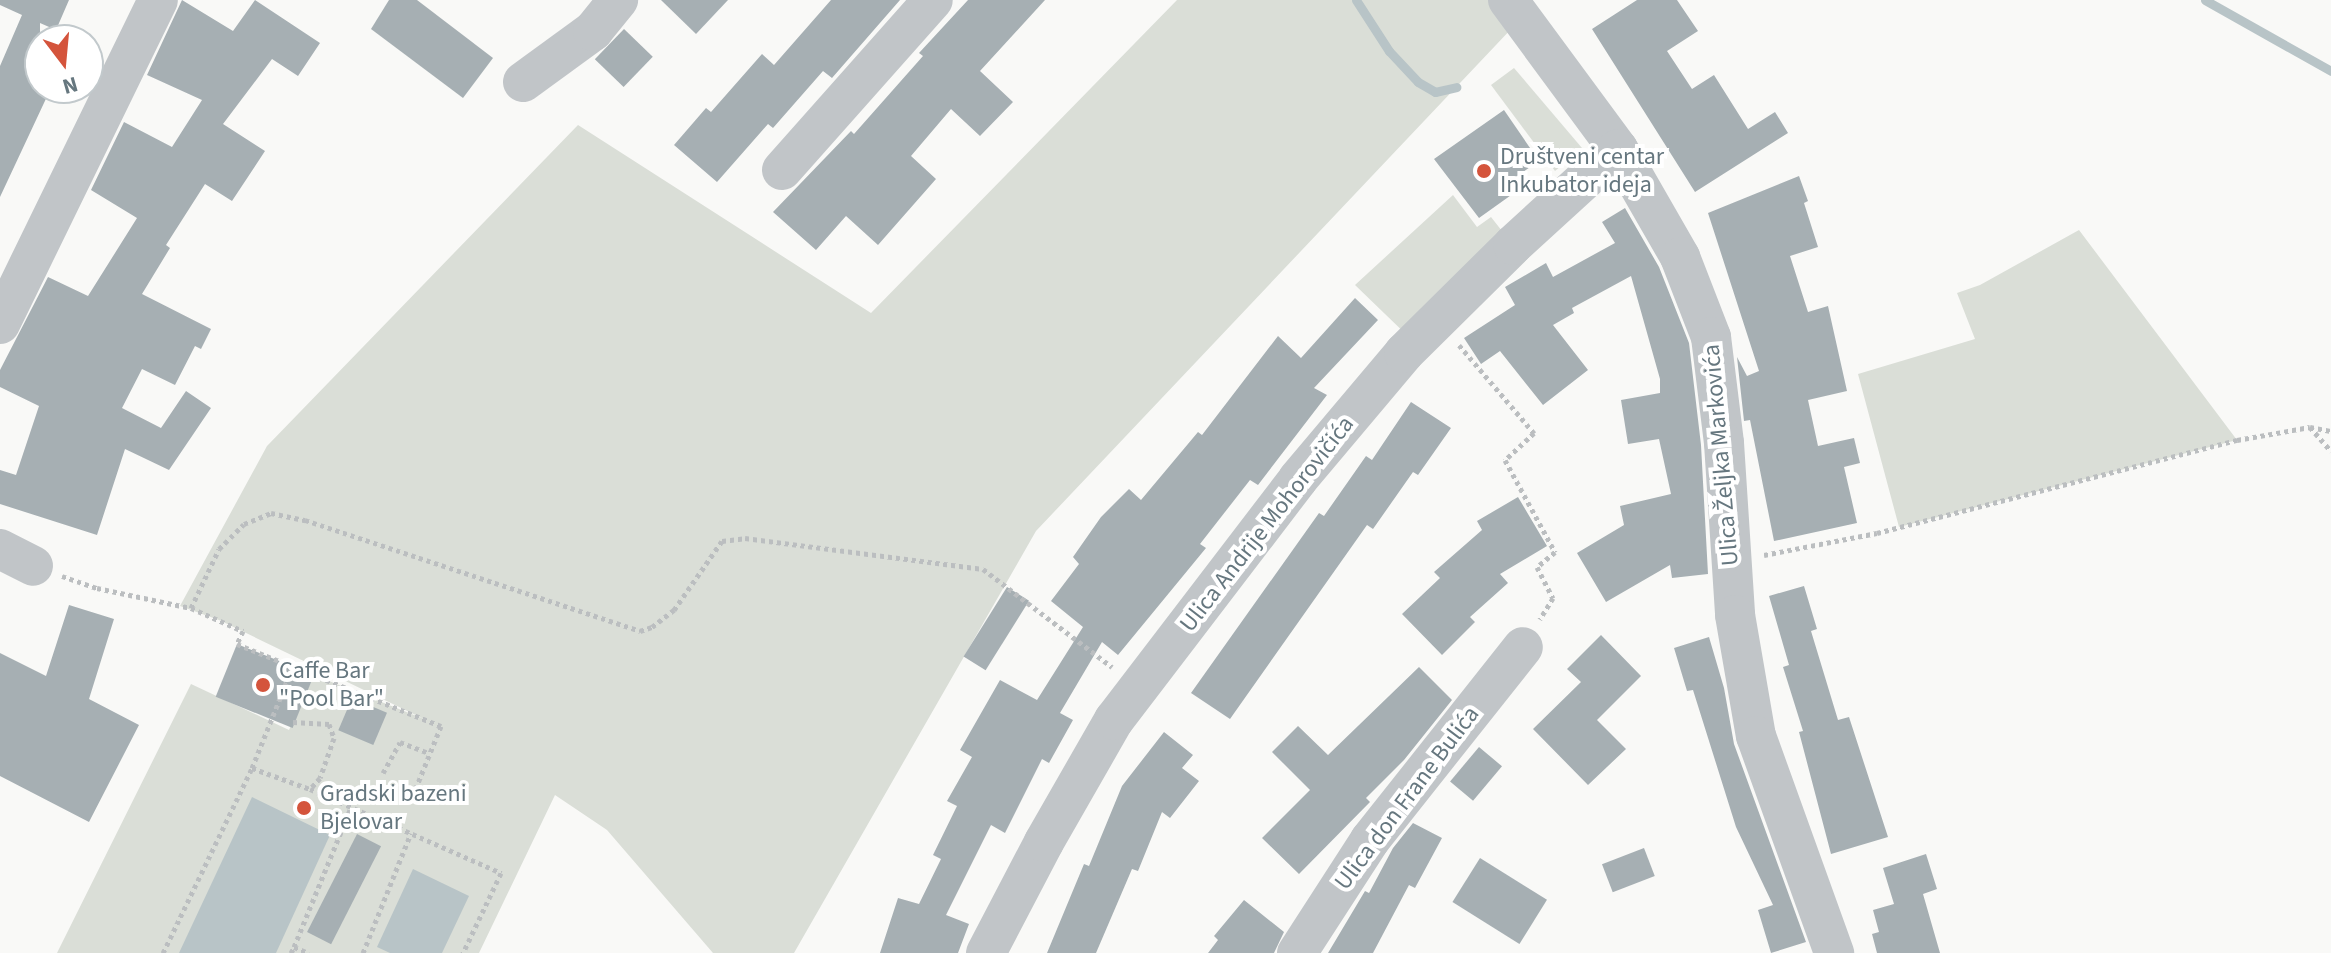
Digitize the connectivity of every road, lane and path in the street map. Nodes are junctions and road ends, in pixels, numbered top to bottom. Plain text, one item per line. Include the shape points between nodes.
1 (158, 0) edge
2 (618, 0) edge
3 (933, 0) edge
4 (1508, 0) edge
5 (523, 82) dead end
6 (1618, 149) junction
7 (782, 170) dead end
8 (1437, 320) junction
9 (0, 324) edge
10 (2310, 427) junction
11 (2331, 431) edge
12 (2331, 451) edge
13 (16, 558) edge
14 (1731, 561) junction
15 (191, 608) junction
16 (1523, 647) joint
17 (293, 666) junction
18 (1138, 687) junction
19 (293, 722) dead end
20 (428, 753) junction
21 (252, 768) junction
22 (383, 773) dead end
23 (416, 788) dead end
24 (310, 789) junction
25 (351, 807) junction
26 (411, 833) junction
27 (292, 950) edge
28 (163, 953) edge
29 (309, 953) edge
30 (363, 953) edge
31 (463, 953) edge
32 (986, 953) edge
33 (1297, 953) edge
34 (1834, 953) edge

1 - 9 street
2 - 5 street via 593,31
3 - 7 street
4 - 6 street, Ulica Željka Markovića
6 - 8 street, Ulica Andrije Mohorovičića
6 - 14 street, Ulica Željka Markovića via 1680,257 1711,337
8 - 16 path via 1534,433 1505,460 1555,552 1537,567 1553,598
8 - 18 street, Ulica Andrije Mohorovičića via 1298,479
10 - 11 path
10 - 12 path
10 - 14 path via 2237,440 1877,533
13 - 15 path via 97,588
14 - 34 street, Ulica Željka Markovića via 1756,736
15 - 17 path via 243,631 237,644
15 - 18 path via 219,549 244,524 271,513 640,631 674,610 722,541 745,538 983,569
16 - 33 street, Ulica don Frane Bulića via 1370,840
17 - 20 path via 441,726
17 - 21 path
18 - 32 street, Ulica Andrije Mohorovičića via 1044,842
19 - 24 path via 329,724 334,738 320,778
20 - 22 path via 400,742
20 - 23 path
21 - 24 path
21 - 28 path
24 - 25 path
25 - 26 path
25 - 27 path
26 - 30 path
26 - 31 path via 501,873
27 - 29 path

